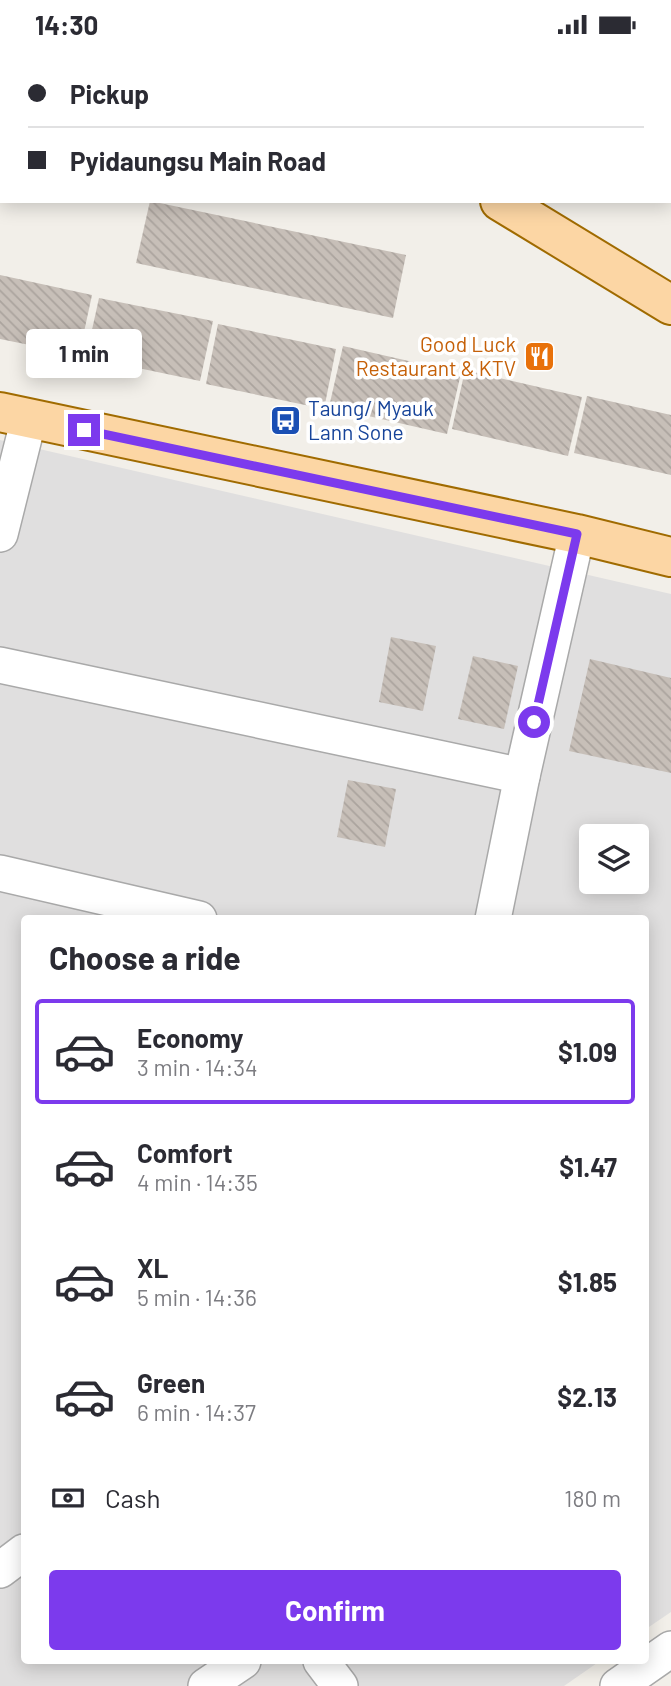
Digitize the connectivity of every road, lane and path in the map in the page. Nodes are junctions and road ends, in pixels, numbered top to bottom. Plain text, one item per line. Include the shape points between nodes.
1 (507, 203) edge
2 (671, 305) edge
3 (15, 415) edge
4 (0, 534) edge
5 (577, 534) junction
6 (671, 557) edge
7 (0, 665) edge
8 (522, 776) junction
9 (0, 873) edge
10 (140, 912) edge
11 (165, 915) edge
12 (494, 915) edge
13 (671, 1649) edge
14 (239, 1664) edge
15 (323, 1664) edge
16 (206, 1686) edge
17 (340, 1686) edge
18 (618, 1686) edge

1 - 2 main road
3 - 4 street
3 - 5 main road
5 - 6 main road
5 - 8 street
7 - 8 street
8 - 12 street
9 - 10 street
10 - 11 street
13 - 18 street
14 - 16 street
15 - 17 street

